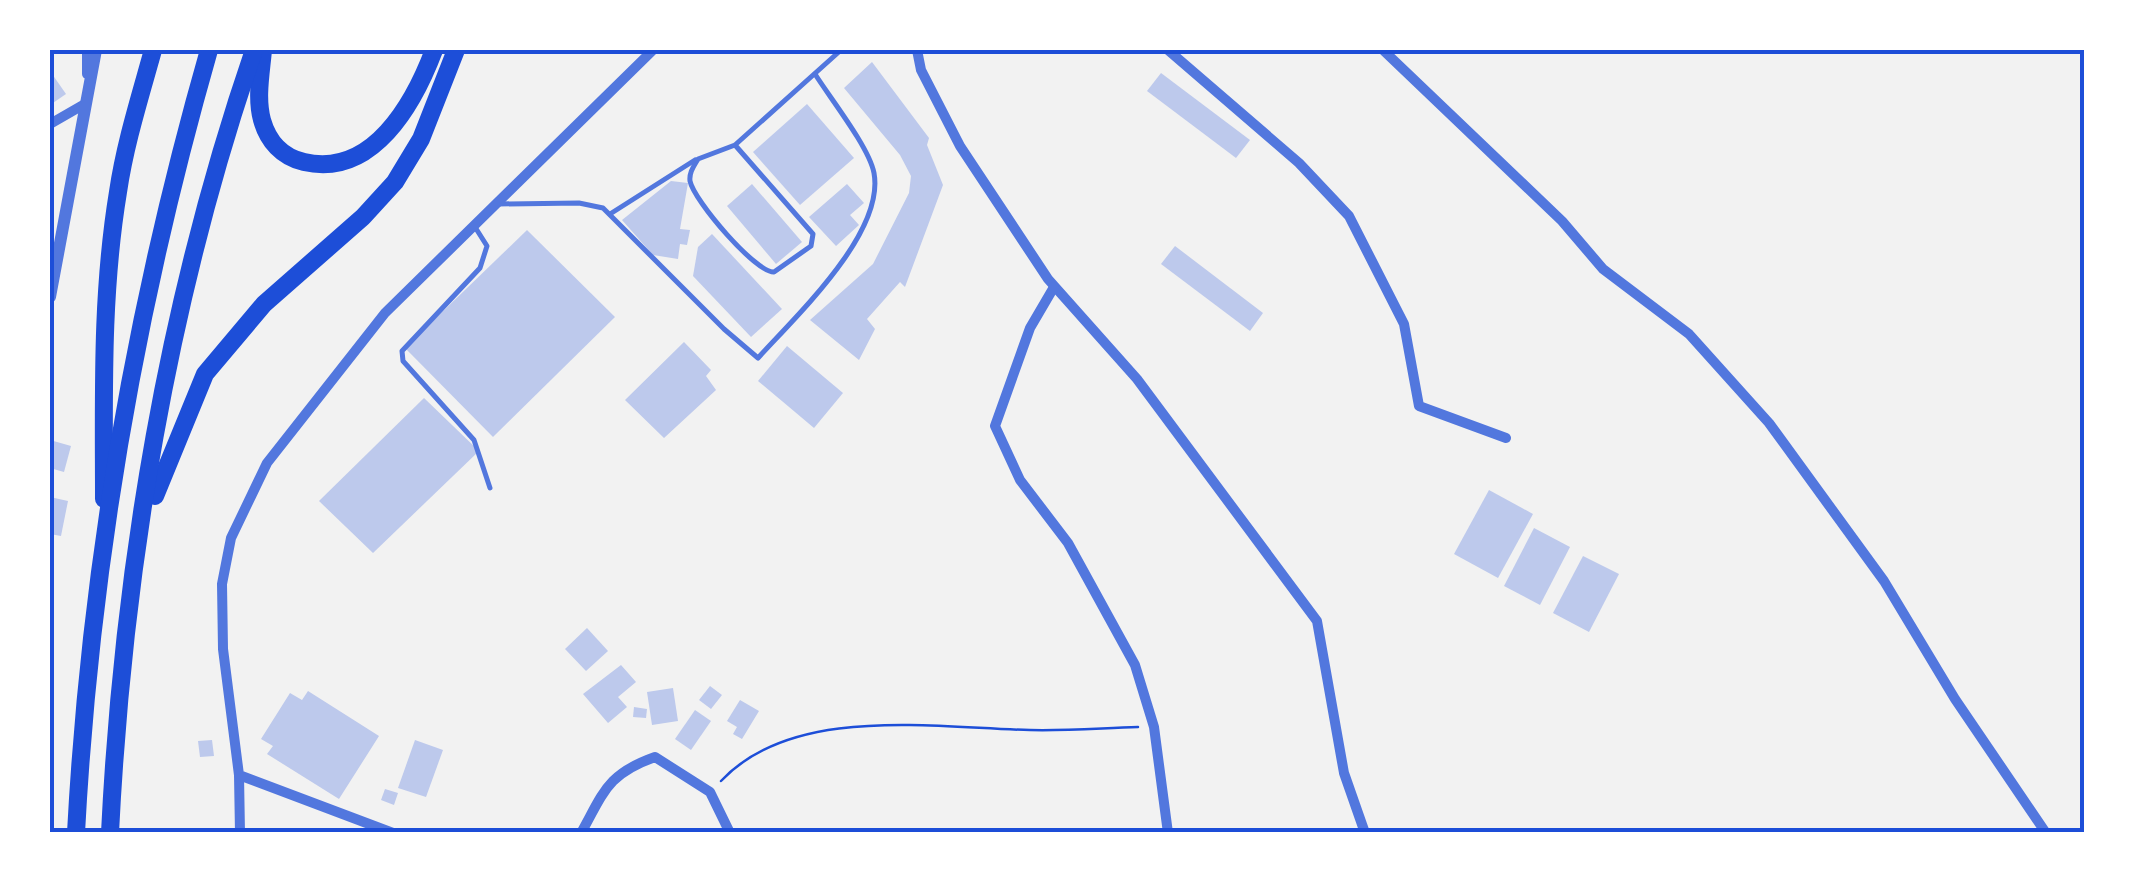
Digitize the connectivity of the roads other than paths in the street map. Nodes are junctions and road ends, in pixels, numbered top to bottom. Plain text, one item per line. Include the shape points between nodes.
1 (87, 50) edge
2 (96, 50) edge
3 (153, 50) edge
4 (209, 50) edge
5 (254, 50) edge
6 (263, 50) edge
7 (434, 50) edge
8 (456, 50) edge
9 (654, 50) edge
10 (841, 50) edge
11 (917, 50) edge
12 (1168, 50) edge
13 (1383, 50) edge
14 (815, 74) junction
15 (87, 84) junction
16 (83, 105) junction
17 (50, 124) edge
18 (735, 145) junction
19 (698, 159) junction
20 (498, 204) junction
21 (610, 214) junction
22 (475, 227) junction
23 (1054, 287) junction
24 (50, 297) edge
25 (1506, 438) dead end
26 (490, 488) dead end
27 (140, 534) junction
28 (104, 542) junction
29 (238, 775) junction
30 (377, 830) edge
31 (76, 833) edge
32 (110, 833) edge
33 (240, 833) edge
34 (393, 833) edge
35 (581, 833) edge
36 (730, 833) edge
37 (1168, 833) edge
38 (1365, 833) edge
39 (2046, 833) edge

1 - 15 street
2 - 15 street
3 - 28 highway via 111,239 102,377
4 - 28 highway via 157,244
5 - 27 highway via 177,330
6 - 7 highway via 259,100 265,129 286,155 314,164 349,159 377,142 411,100
8 - 27 highway via 396,182 264,304 206,374
9 - 20 street
10 - 14 lane
11 - 23 street via 960,146
12 - 25 street via 1299,163 1349,216 1404,324 1419,406
13 - 39 street via 1562,221 1603,269 1689,334 1769,422 1884,582
14 - 18 lane
14 - 21 lane via 874,170 874,196 849,249 758,358
15 - 16 street
16 - 17 street
16 - 24 street
18 - 19 lane
18 - 19 lane via 813,234 811,246 774,272 753,262 702,204 690,179
19 - 21 lane
20 - 21 lane via 579,203
20 - 22 street
22 - 26 lane via 487,246 480,268 406,343 402,361 474,440
22 - 29 street via 386,313 330,379 267,463 240,516 221,601
23 - 37 street via 1030,328 996,426 1020,480 1068,544 1135,665 1154,726
23 - 38 street via 1137,379 1317,622 1344,773
27 - 32 highway via 119,673
28 - 31 highway
29 - 30 street
29 - 33 street
30 - 34 street
35 - 36 street via 594,801 616,774 655,757 710,792

